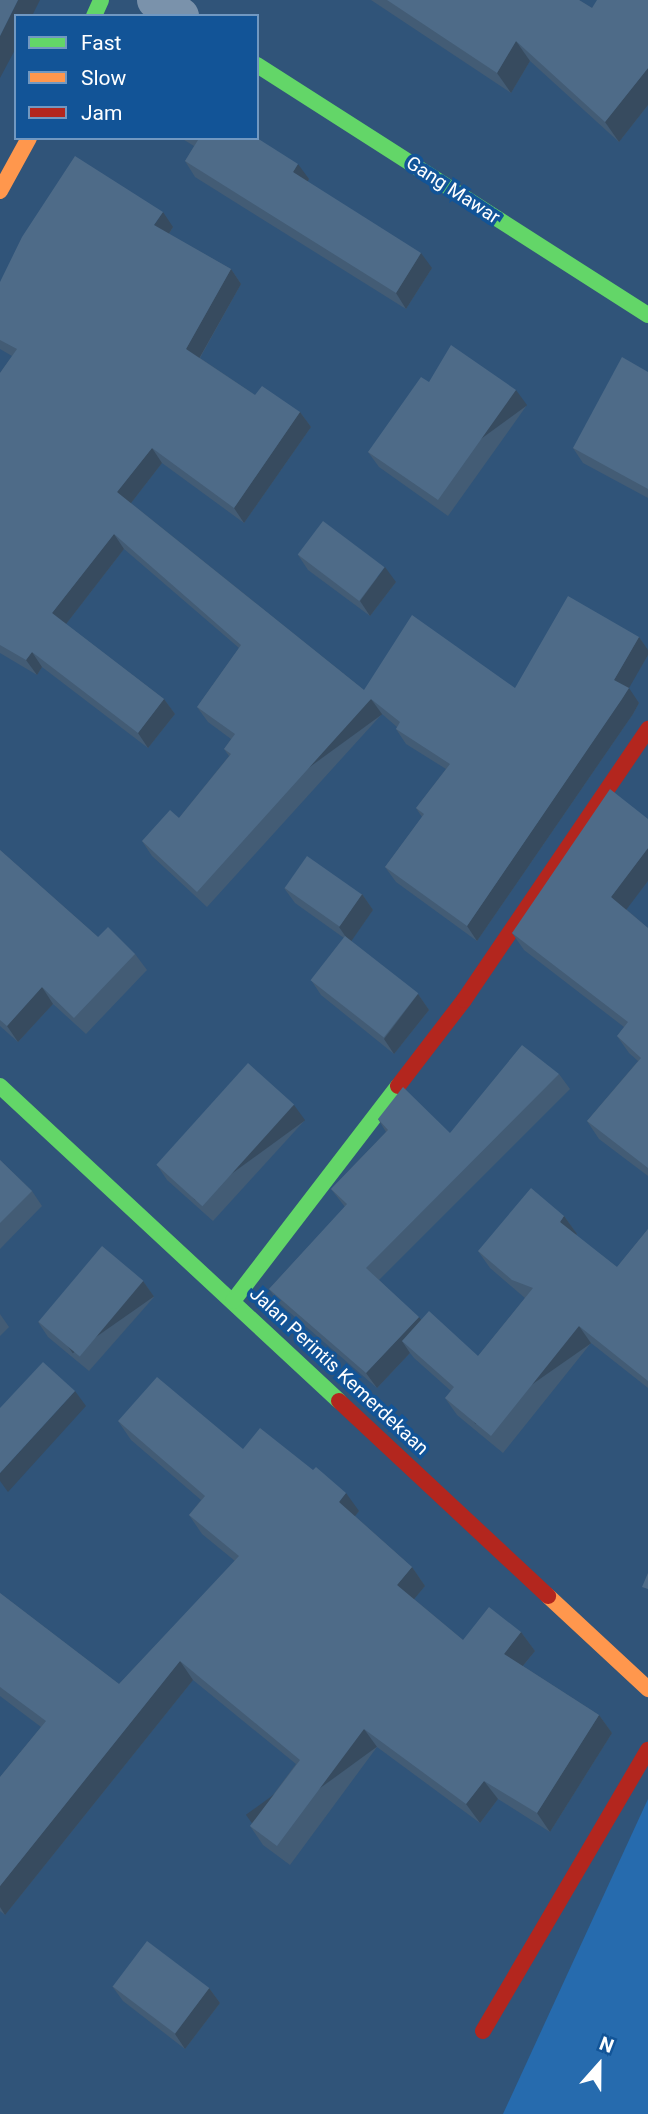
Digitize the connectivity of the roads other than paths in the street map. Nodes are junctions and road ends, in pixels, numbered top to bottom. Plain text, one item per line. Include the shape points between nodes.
1 (156, 0) edge
2 (177, 14) edge
3 (259, 66) edge
4 (28, 140) edge
5 (0, 191) edge
6 (648, 315) edge
7 (648, 729) edge
8 (0, 1086) edge
9 (233, 1301) junction
10 (648, 1689) edge
11 (648, 1750) edge
12 (483, 2031) dead end

1 - 2 street
3 - 6 main road, Gang Mawar
4 - 5 main road
7 - 9 main road via 464,999
8 - 9 main road, Jalan Perintis Kemerdekaan
9 - 10 main road, Jalan Perintis Kemerdekaan
11 - 12 main road

